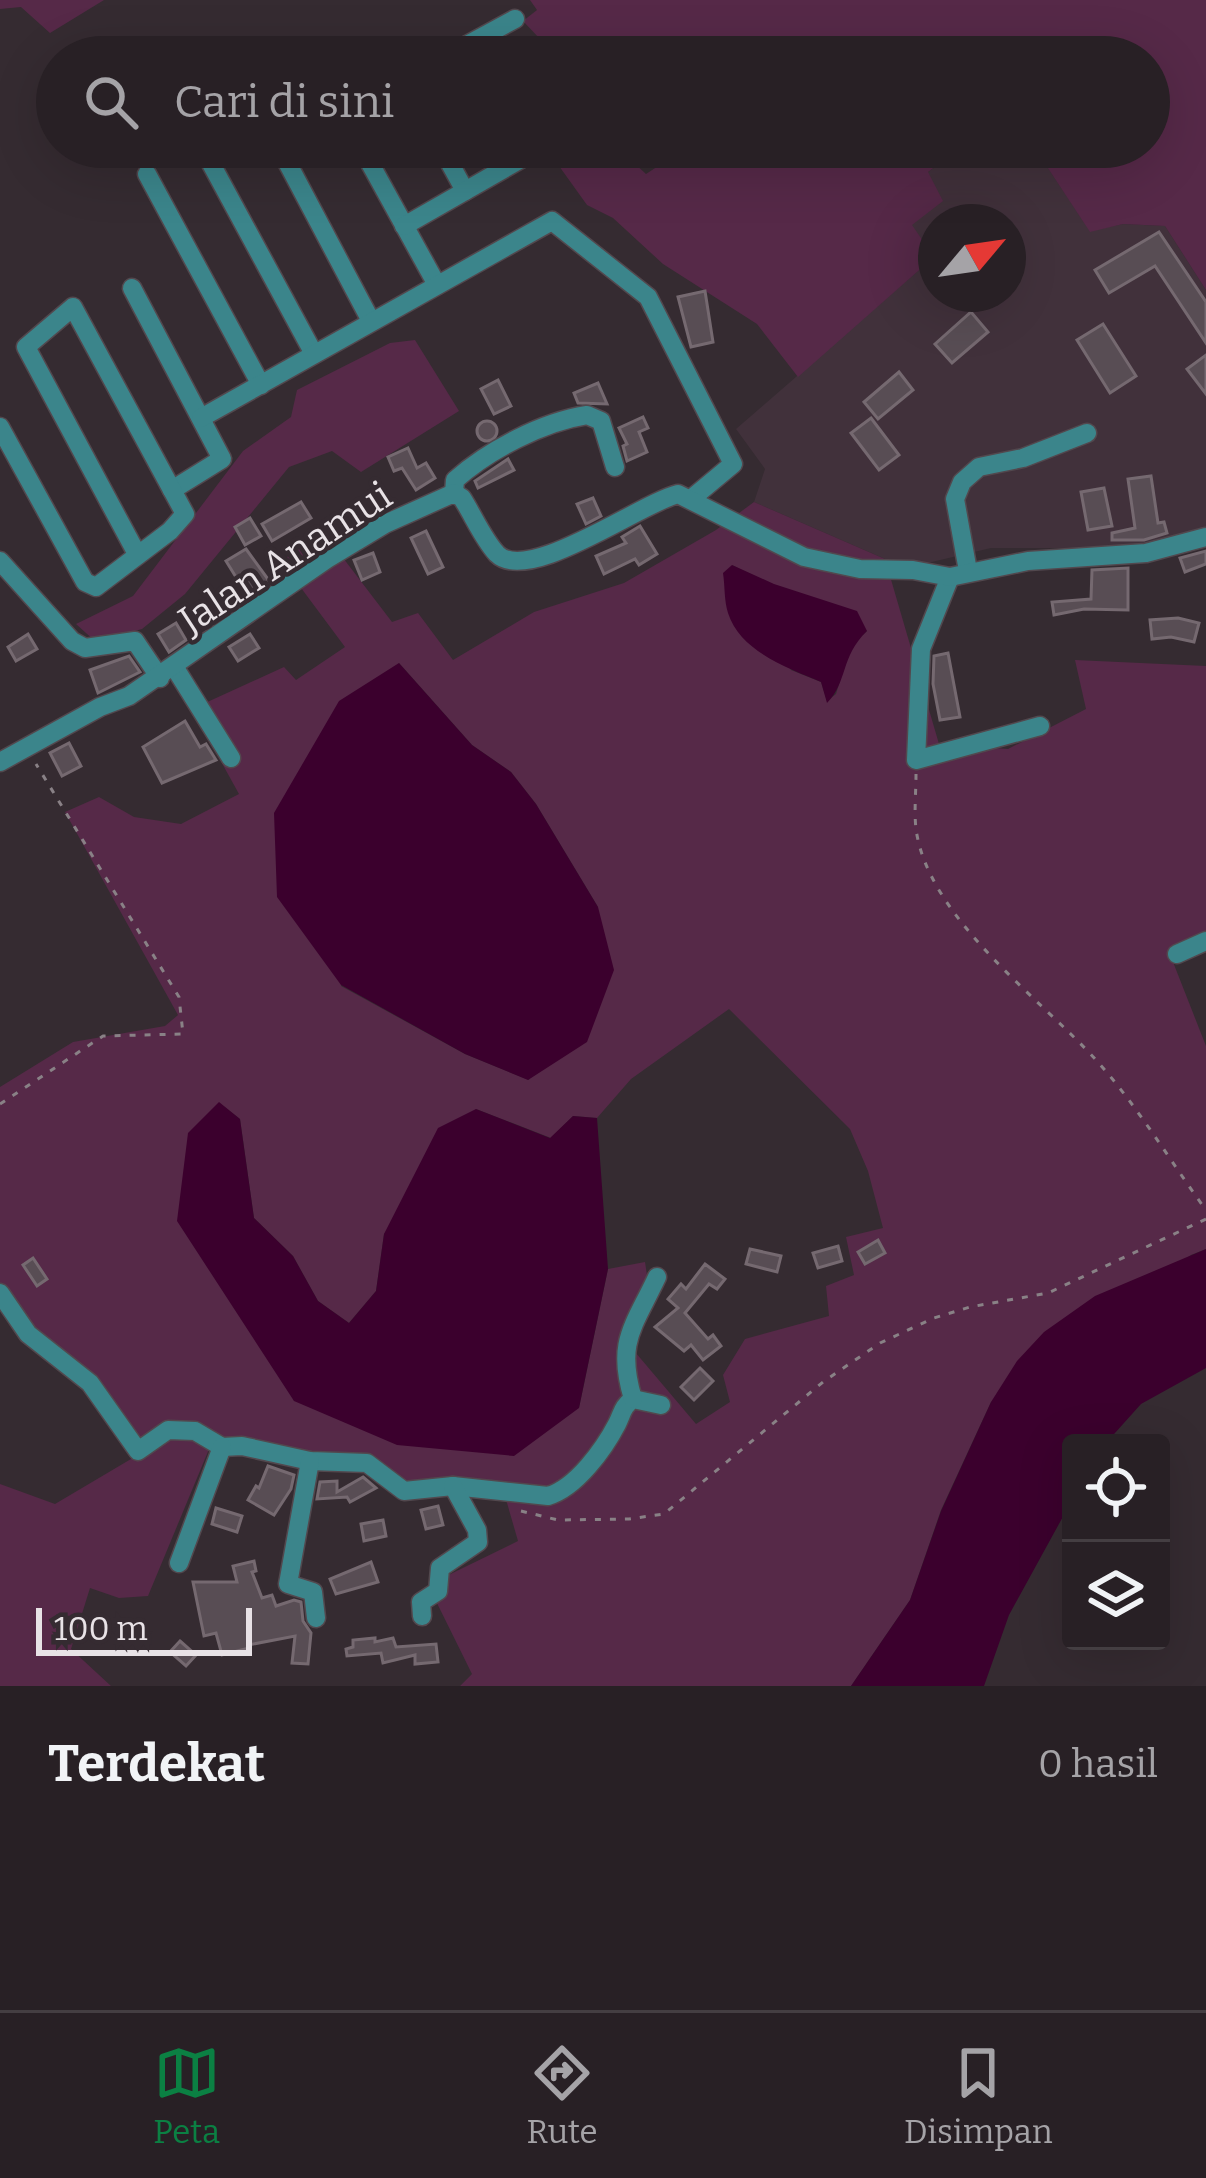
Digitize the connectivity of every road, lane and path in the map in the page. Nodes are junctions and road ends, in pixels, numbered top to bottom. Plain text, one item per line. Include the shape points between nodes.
1 (514, 20) dead end
2 (484, 36) edge
3 (213, 168) edge
4 (290, 168) edge
5 (372, 168) edge
6 (452, 168) edge
7 (505, 168) edge
8 (147, 174) dead end
9 (465, 191) junction
10 (404, 226) junction
11 (437, 285) junction
12 (132, 288) dead end
13 (371, 321) junction
14 (314, 354) junction
15 (261, 385) junction
16 (201, 418) junction
17 (0, 427) edge
18 (1087, 433) dead end
19 (615, 467) dead end
20 (172, 490) junction
21 (454, 493) junction
22 (691, 499) junction
23 (1206, 537) edge
24 (136, 554) junction
25 (0, 561) edge
26 (959, 574) junction
27 (167, 673) junction
28 (1040, 726) dead end
29 (26, 747) junction
30 (231, 758) dead end
31 (916, 760) junction
32 (0, 762) edge
33 (1206, 941) edge
34 (1178, 954) dead end
35 (0, 1104) edge
36 (1206, 1210) edge
37 (1206, 1219) edge
38 (657, 1277) dead end
39 (0, 1293) edge
40 (633, 1399) junction
41 (661, 1406) dead end
42 (222, 1447) junction
43 (310, 1461) junction
44 (453, 1486) junction
45 (517, 1509) dead end
46 (179, 1563) dead end
47 (422, 1616) dead end
48 (316, 1618) dead end

1 - 2 street
3 - 14 street
4 - 13 street
5 - 10 street
6 - 9 street
7 - 9 street
8 - 15 street
9 - 10 street
10 - 11 street
11 - 13 street
11 - 22 street via 553,221 648,297 733,464
12 - 16 street
13 - 14 street
14 - 15 street
15 - 16 street
16 - 20 street via 222,459
17 - 24 street via 85,582 95,587
18 - 26 street via 979,467 962,482 955,500
19 - 21 street via 601,421 587,415 471,466 455,480
20 - 24 street via 185,514
20 - 24 street via 73,307 26,347
21 - 22 street, Jalan Anamui via 497,554 524,562 597,534 656,499
21 - 27 street, Jalan Anamui via 328,559
22 - 26 street via 803,556 860,569
23 - 26 street via 1146,553
25 - 27 street via 72,641 85,648 135,641
26 - 31 street via 921,649
27 - 29 street, Jalan Anamui
27 - 30 street
28 - 31 street
29 - 32 street, Jalan Anamui
29 - 35 path via 179,997 183,1034 103,1036
31 - 36 path via 916,833 951,905 1024,993 1100,1064
33 - 34 street
37 - 45 path via 1048,1293 970,1307 880,1343 664,1514 558,1520
38 - 40 street via 624,1346
39 - 42 street via 28,1334 90,1383 134,1449 168,1430 194,1431
40 - 41 street
40 - 44 street via 560,1493
42 - 43 street
42 - 46 street
43 - 44 street via 367,1463 404,1491
43 - 48 street via 288,1584 313,1592
44 - 47 street via 478,1542 440,1568 438,1591 421,1602

